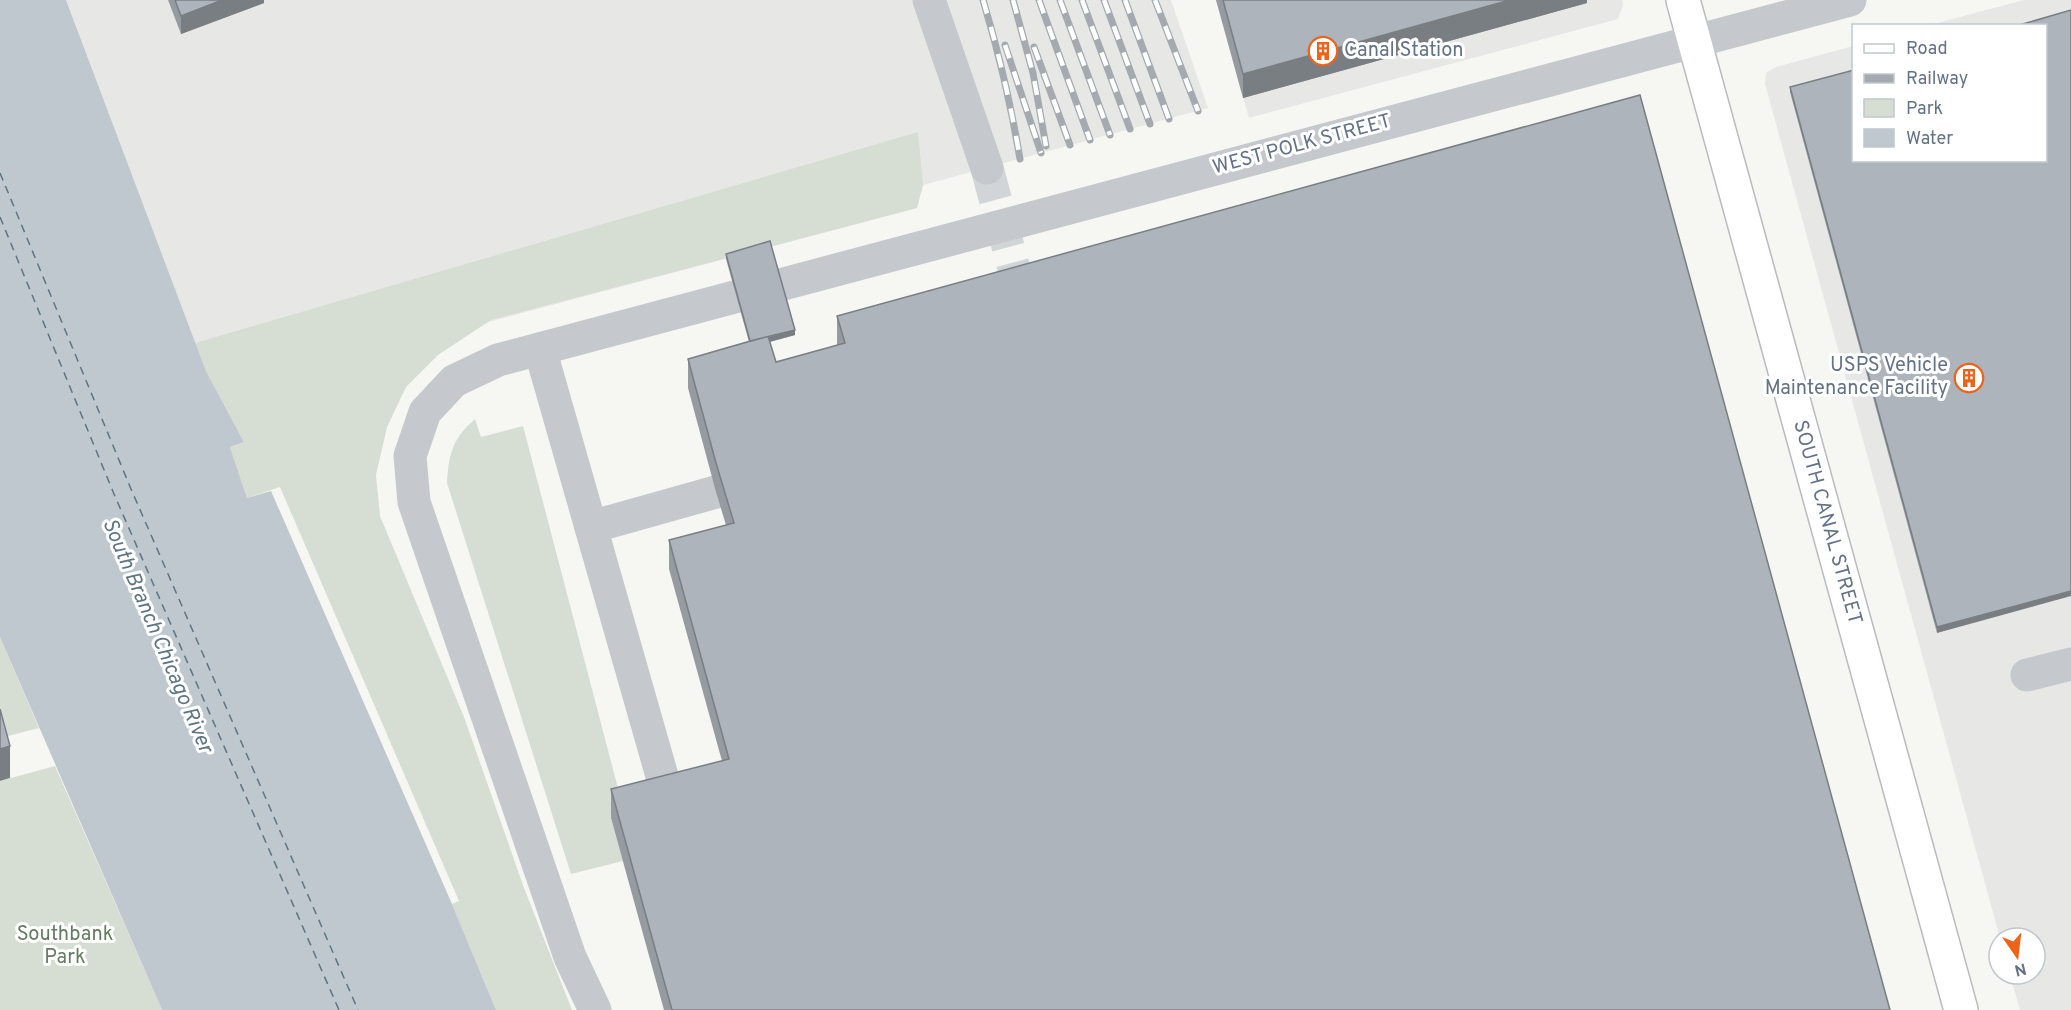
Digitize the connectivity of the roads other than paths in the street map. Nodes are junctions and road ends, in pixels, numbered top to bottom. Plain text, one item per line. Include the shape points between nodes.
1 (929, 0) edge
2 (1683, 0) edge
3 (1838, 2) edge
4 (1694, 43) junction
5 (987, 168) tunnel mouth
6 (540, 349) junction
7 (716, 492) edge
8 (591, 527) junction
9 (2071, 664) edge
10 (2027, 675) dead end
11 (670, 804) edge
12 (1957, 1005) edge
13 (595, 1010) edge

1 - 5 street
2 - 4 main road, SOUTH CANAL STREET
3 - 4 street, WEST POLK STREET
4 - 6 street, WEST POLK STREET
4 - 12 main road, SOUTH CANAL STREET
6 - 8 street
6 - 13 street, WEST POLK STREET via 498,360 454,381 425,412 410,456 414,502 434,562 570,957
7 - 8 street
8 - 11 street
9 - 10 street

